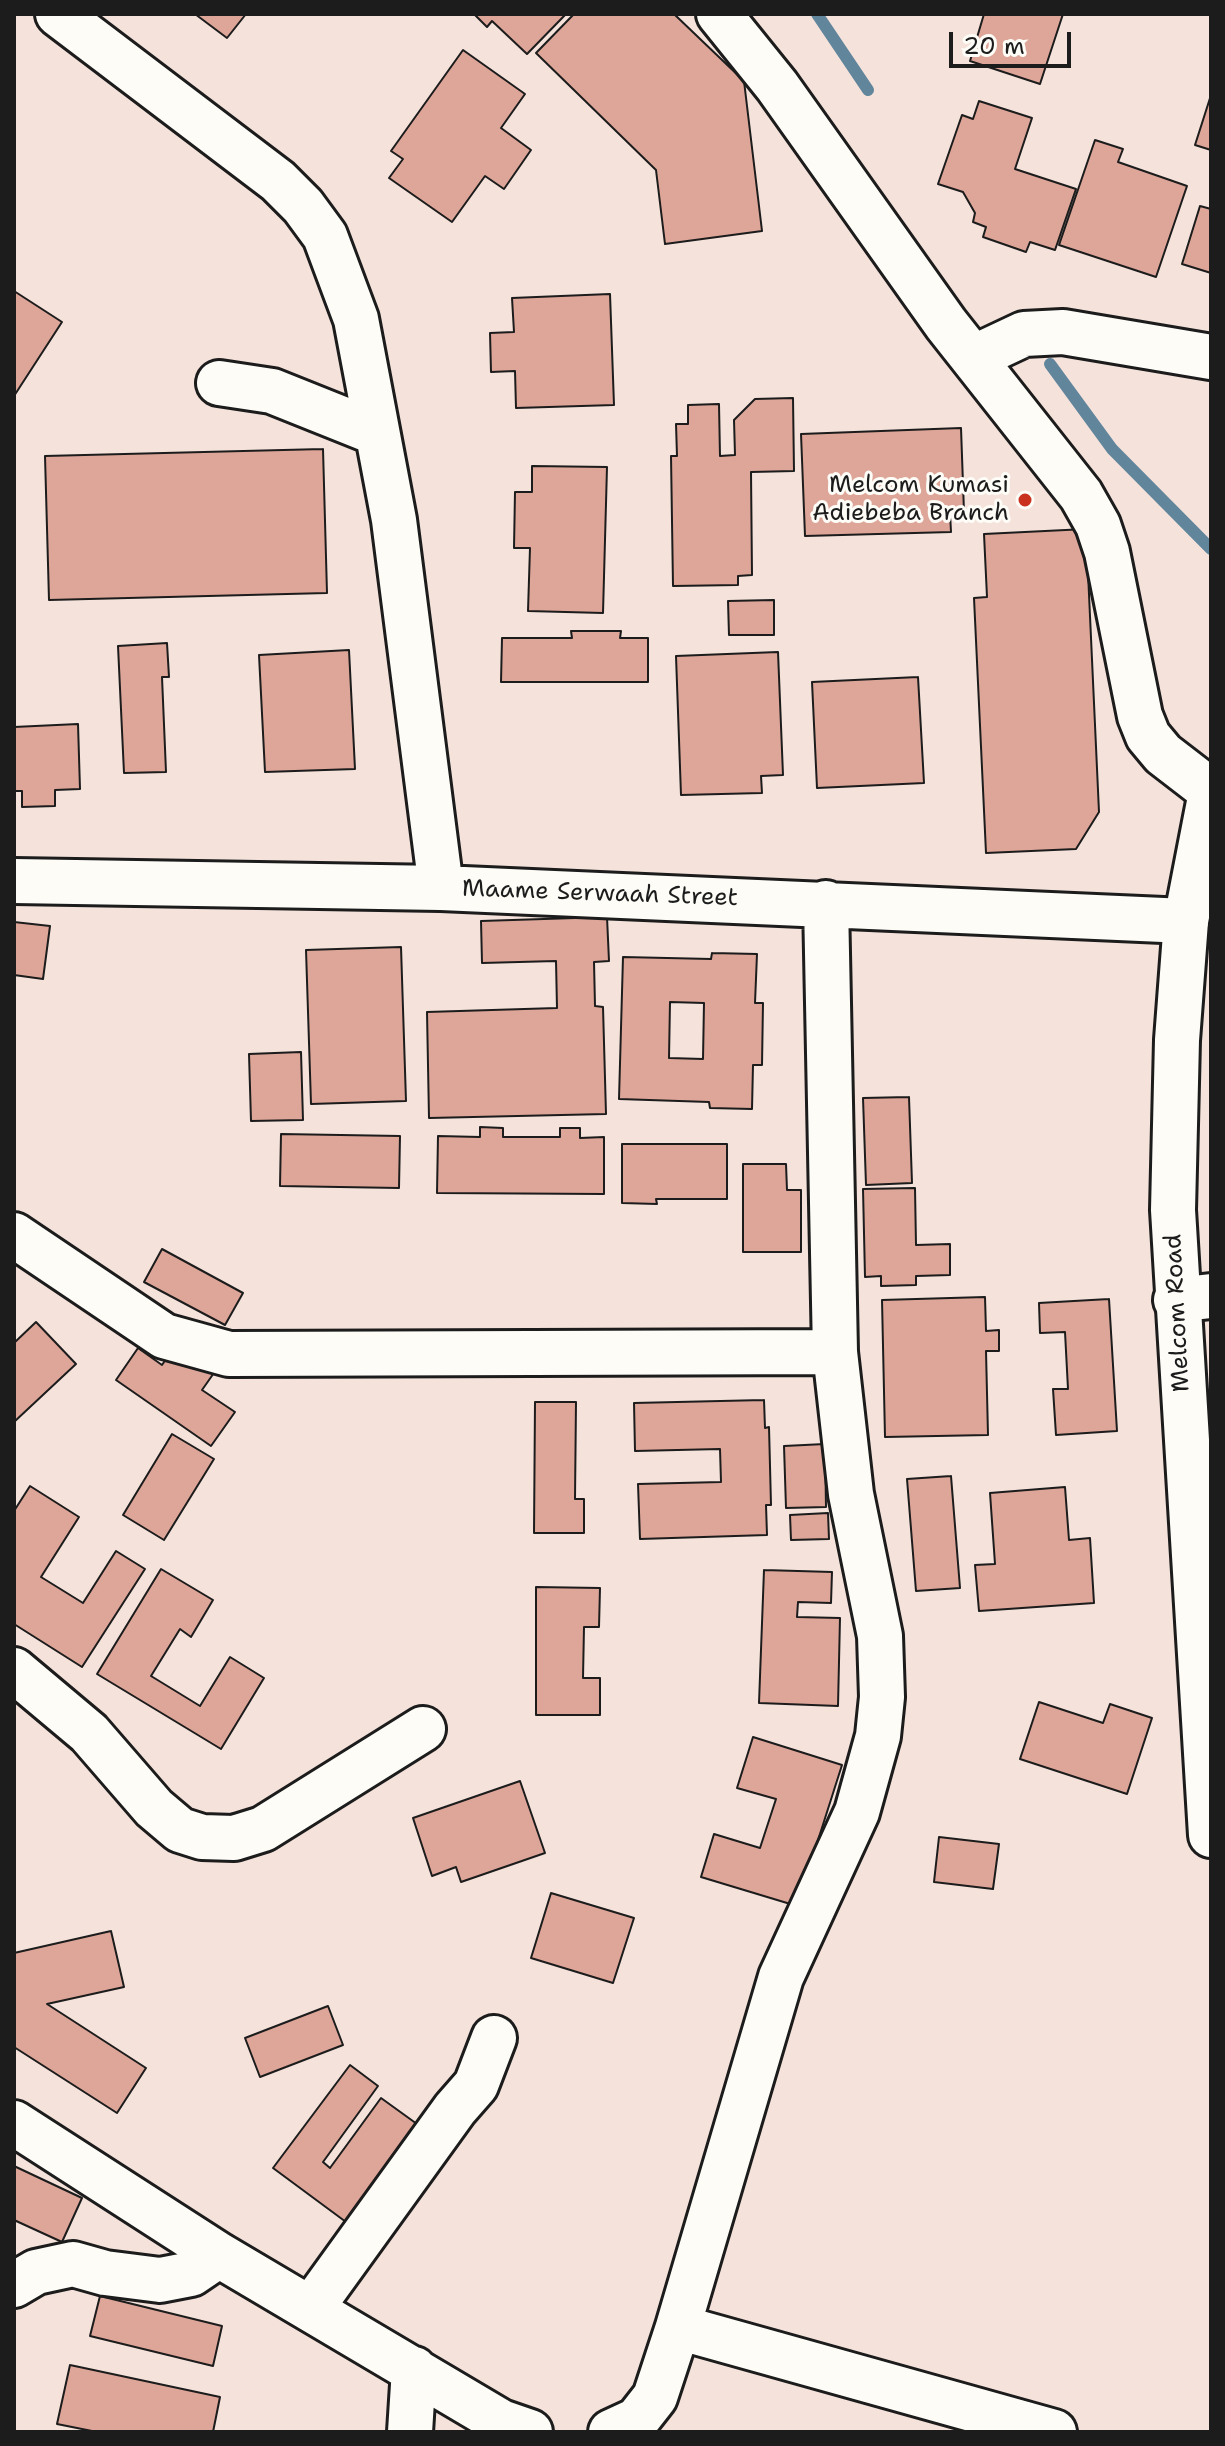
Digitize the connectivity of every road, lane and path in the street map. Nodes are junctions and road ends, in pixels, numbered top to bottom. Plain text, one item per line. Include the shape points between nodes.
1 (58, 14) edge
2 (733, 19) edge
3 (1211, 357) edge
4 (973, 358) junction
5 (219, 383) dead end
6 (377, 433) junction
7 (1211, 791) edge
8 (14, 881) edge
9 (441, 888) junction
10 (826, 903) junction
11 (1186, 921) junction
12 (14, 1235) edge
13 (1193, 1298) edge
14 (835, 1352) junction
15 (14, 1670) edge
16 (423, 1729) dead end
17 (1211, 1835) edge
18 (494, 2038) dead end
19 (14, 2123) edge
20 (219, 2255) junction
21 (14, 2285) edge
22 (312, 2307) junction
23 (678, 2327) junction
24 (414, 2369) junction
25 (410, 2432) edge
26 (530, 2432) edge
27 (611, 2432) edge
28 (1054, 2432) edge

1 - 6 street via 278,181 303,206 325,236 356,319
2 - 4 street
3 - 4 street via 1052,332 1024,334
4 - 7 street via 1081,495 1098,525 1148,736
5 - 6 street via 282,394
6 - 9 street via 394,520
7 - 11 street, Melcom Road
8 - 9 street, Maame Serwaah Street
9 - 10 street, Maame Serwaah Street
10 - 11 street, Maame Serwaah Street
10 - 14 street
11 - 13 street, Melcom Road via 1174,1122
12 - 14 street via 164,1336 229,1354
13 - 17 street, Melcom Road
14 - 23 street via 851,1494 880,1636 878,1736 857,1812 781,1977
15 - 16 street via 89,1733 154,1808 180,1830 202,1837 234,1838 263,1829
18 - 22 street via 476,2085
19 - 20 street
20 - 21 street via 191,2274 160,2280 73,2264 36,2272
20 - 22 street
22 - 24 street
23 - 27 street via 655,2397 637,2420
23 - 28 street
24 - 25 street
24 - 26 street via 501,2422

